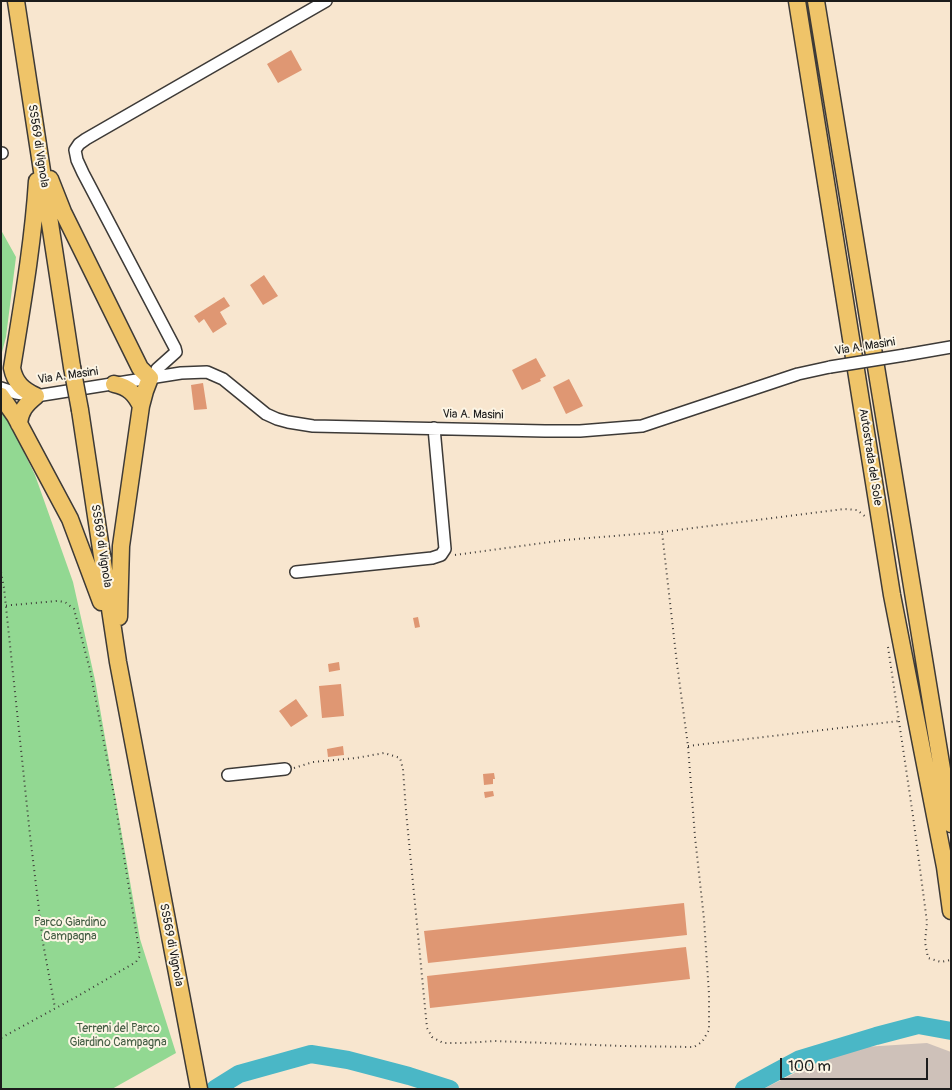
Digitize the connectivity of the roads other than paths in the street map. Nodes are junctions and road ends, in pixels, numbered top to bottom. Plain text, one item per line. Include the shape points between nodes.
1 (16, 1) edge
2 (326, 1) edge
3 (796, 1) edge
4 (816, 1) edge
5 (39, 149) junction
6 (951, 347) edge
7 (134, 354) junction
8 (7, 374) edge
9 (153, 378) junction
10 (114, 384) junction
11 (1, 388) edge
12 (1, 396) edge
13 (36, 396) junction
14 (141, 406) junction
15 (20, 424) junction
16 (434, 428) junction
17 (296, 572) dead end
18 (118, 662) junction
19 (285, 770) road end
20 (228, 774) dead end
21 (951, 824) edge
22 (951, 911) edge
23 (199, 1089) edge

1 - 5 highway, SS569 di Vignola
2 - 9 street via 86,139 75,150 83,172 176,348
3 - 22 highway, Autostrada del Sole via 892,595
4 - 21 highway, Autostrada del Sole
5 - 7 highway via 63,212
5 - 8 highway via 35,219
5 - 18 highway, SS569 di Vignola, bridge
6 - 16 street, Via A. Masini, bridge via 798,374 642,426 580,431
7 - 9 highway via 140,368
7 - 10 highway via 127,375
8 - 13 highway via 13,375 20,386
9 - 10 street, Via A. Masini
9 - 14 highway via 146,386
9 - 16 street, Via A. Masini via 207,372 223,379 266,414 288,422 312,426
10 - 13 street, Via A. Masini
10 - 14 highway via 130,390
11 - 13 street, Via A. Masini
12 - 15 highway
13 - 15 highway via 24,408
14 - 18 highway via 121,546
15 - 18 highway via 70,519 98,591
16 - 17 street via 444,549 441,554 432,558
18 - 23 highway, SS569 di Vignola
19 - 20 street

